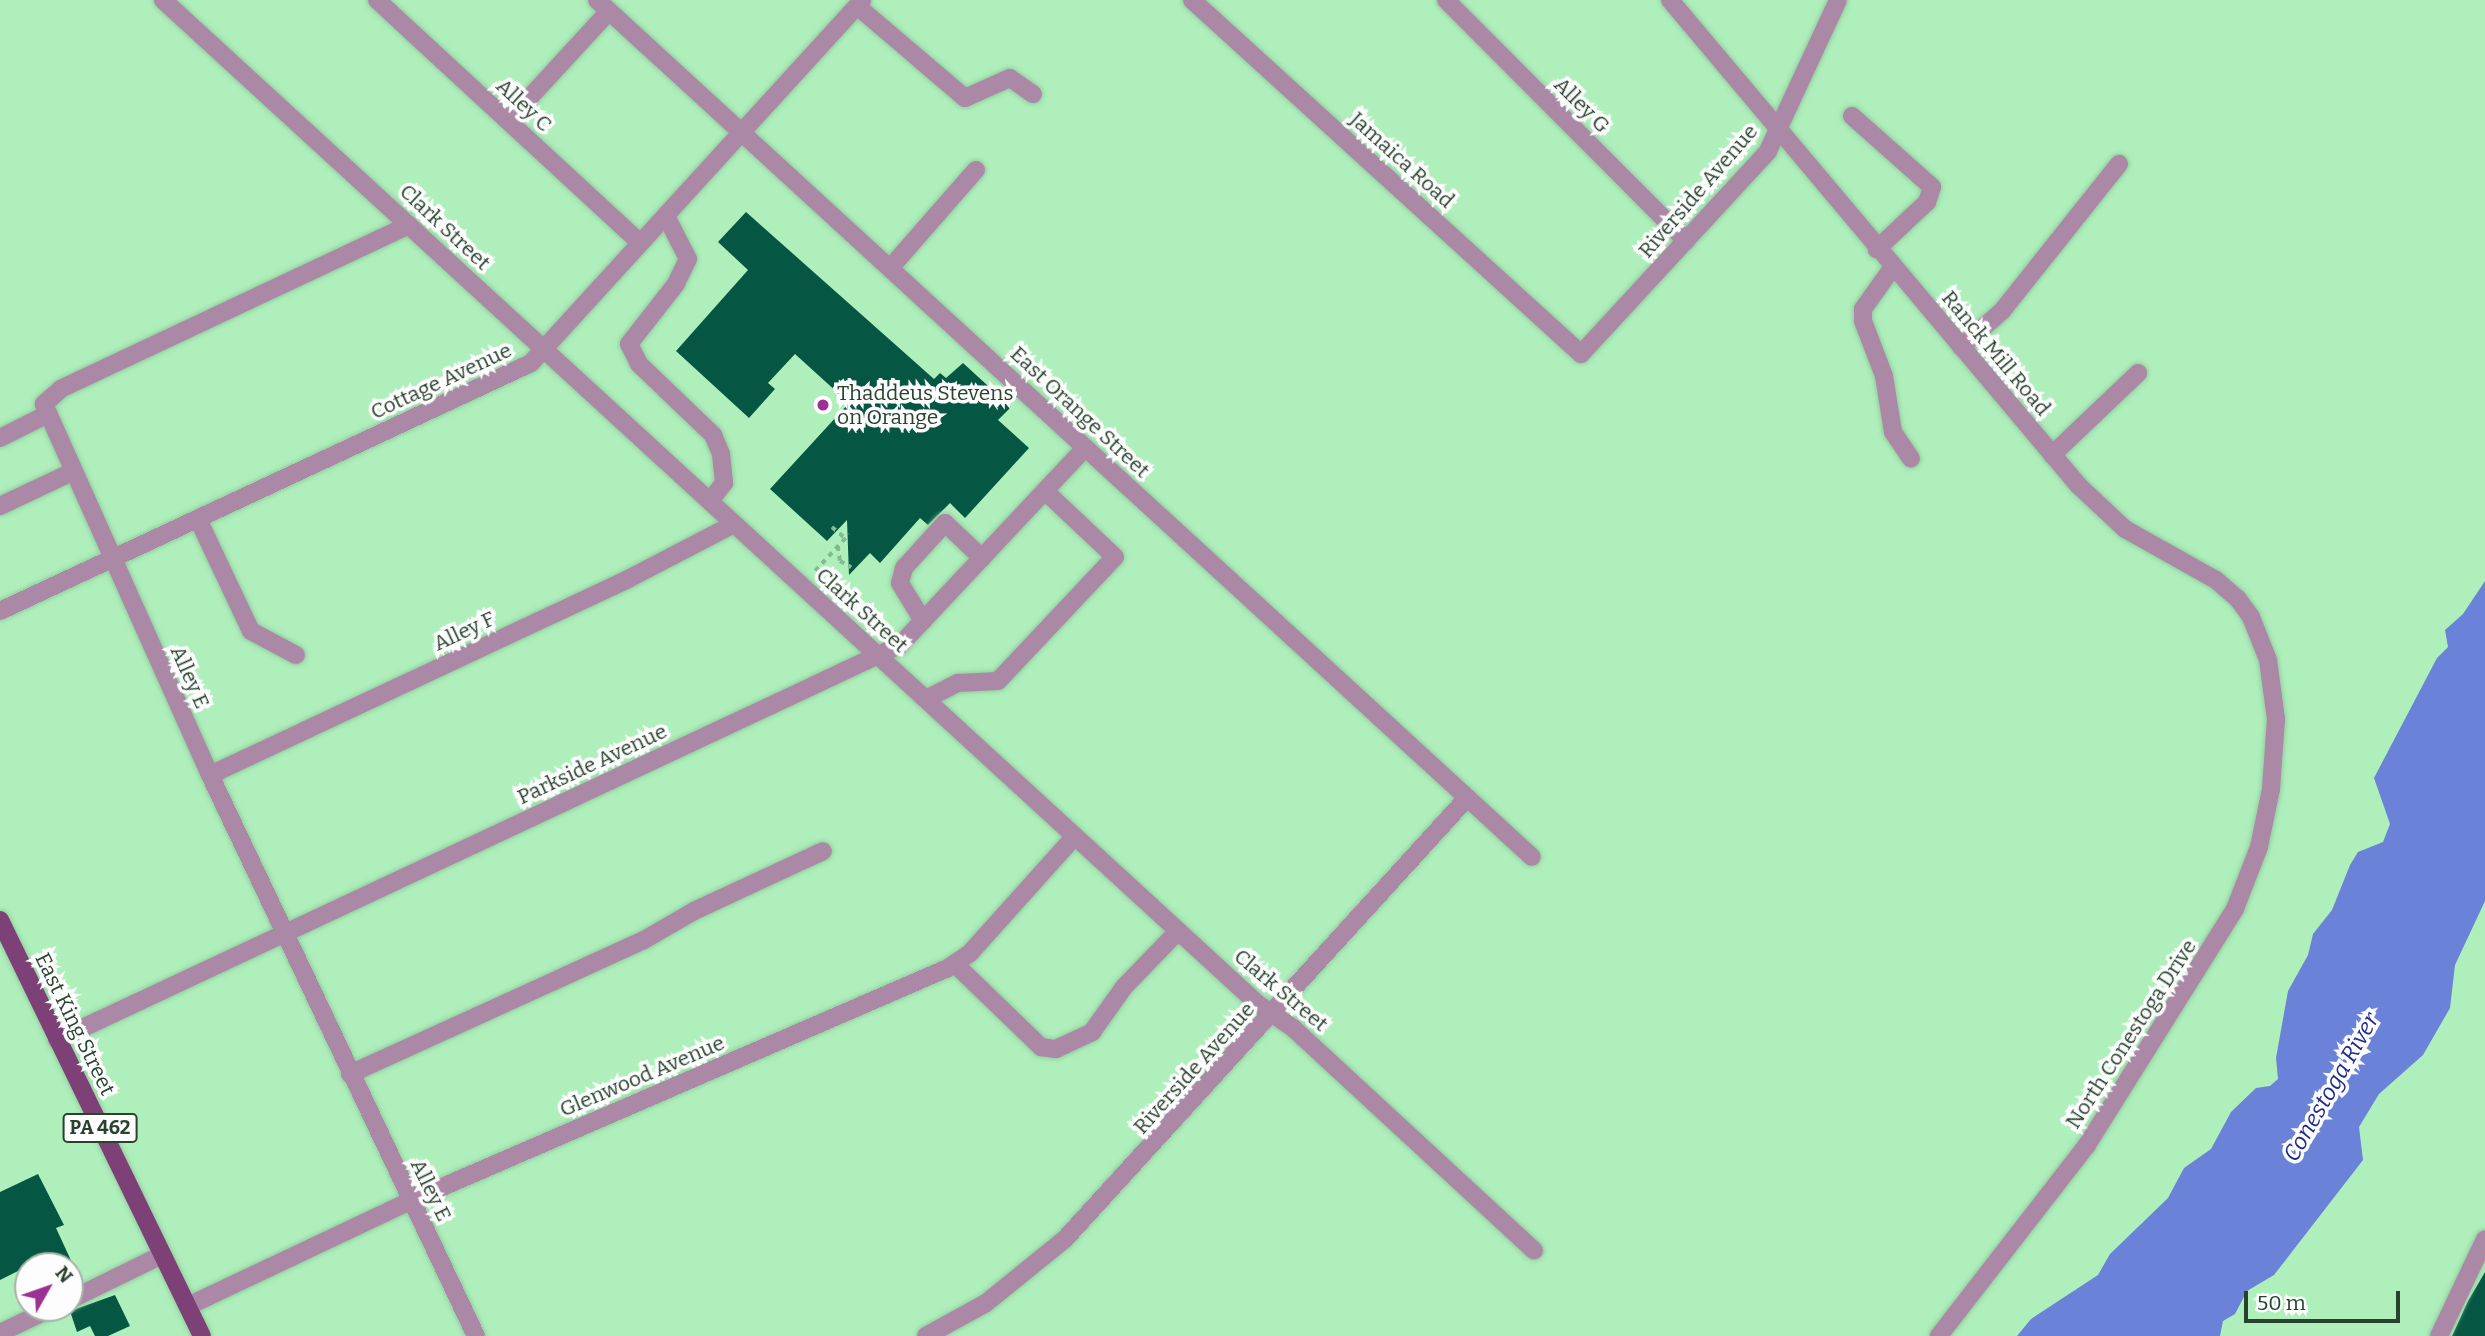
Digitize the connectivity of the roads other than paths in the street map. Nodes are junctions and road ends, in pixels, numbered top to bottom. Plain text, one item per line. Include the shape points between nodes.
1 (163, 0) edge
2 (377, 0) edge
3 (1192, 0) edge
4 (1446, 0) edge
5 (1670, 0) edge
6 (1838, 0) edge
7 (860, 3) edge
8 (603, 5) edge
9 (1033, 94) dead end
10 (1852, 116) dead end
11 (508, 121) junction
12 (1779, 131) junction
13 (741, 132) junction
14 (2119, 164) dead end
15 (976, 170) dead end
16 (666, 216) junction
17 (409, 226) junction
18 (1686, 241) junction
19 (640, 243) junction
20 (1877, 249) junction
21 (891, 267) junction
22 (1893, 267) junction
23 (1961, 347) junction
24 (544, 349) junction
25 (1581, 354) joint
26 (2138, 373) dead end
27 (46, 415) junction
28 (0, 438) edge
29 (1085, 448) junction
30 (2052, 455) junction
31 (1911, 458) dead end
32 (72, 471) junction
33 (1045, 491) junction
34 (710, 501) junction
35 (0, 506) edge
36 (198, 519) junction
37 (734, 524) junction
38 (982, 558) junction
39 (112, 559) junction
40 (0, 611) edge
41 (923, 621) junction
42 (296, 655) dead end
43 (878, 655) junction
44 (926, 699) junction
45 (2276, 719) joint
46 (210, 775) junction
47 (1467, 798) junction
48 (1075, 836) junction
49 (822, 851) dead end
50 (1532, 858) dead end
51 (0, 920) edge
52 (1178, 931) junction
53 (284, 933) junction
54 (955, 964) junction
55 (1273, 1014) junction
56 (57, 1040) junction
57 (350, 1074) junction
58 (410, 1201) junction
59 (2485, 1239) edge
60 (1534, 1250) dead end
61 (162, 1255) junction
62 (84, 1293) edge
63 (188, 1306) junction
64 (23, 1322) edge
65 (0, 1333) edge
66 (202, 1336) edge
67 (476, 1336) edge
68 (926, 1336) edge
69 (1939, 1336) edge
70 (2439, 1336) edge

1 - 17 street, Clark Street
2 - 11 street, Alley C
3 - 25 street, Jamaica Road
4 - 18 street, Alley G
5 - 12 street, Ranck Mill Road
6 - 12 street, Riverside Avenue
7 - 9 street via 965,98 1010,78
7 - 13 street, Cottage Avenue
8 - 11 street
8 - 13 street, East Orange Street
10 - 20 street via 1932,187 1927,202
11 - 19 street, Alley C
12 - 18 street, Riverside Avenue via 1768,151
12 - 20 street, Ranck Mill Road
13 - 16 street, Cottage Avenue
13 - 21 street, East Orange Street
14 - 23 street via 2002,311
15 - 21 street
16 - 19 street, Cottage Avenue
16 - 34 street via 688,259 676,284 629,344 639,364 713,435 721,454 724,483
17 - 24 street, Clark Street
17 - 27 street via 61,389 47,397
18 - 25 street, Riverside Avenue
19 - 24 street, Cottage Avenue
20 - 22 street, Ranck Mill Road
21 - 29 street, East Orange Street
22 - 23 street, Ranck Mill Road
22 - 31 street via 1863,309 1863,321 1884,376 1893,432
23 - 30 street, Ranck Mill Road
24 - 34 street, Clark Street
24 - 36 street, Cottage Avenue via 526,367
26 - 30 street
27 - 28 street
27 - 32 street, Alley E
29 - 33 street, Parkside Avenue
29 - 47 street, East Orange Street
30 - 45 street, Ranck Mill Road via 2125,529 2216,580 2238,599 2263,643
32 - 35 street
32 - 39 street, Alley E
33 - 38 street, Parkside Avenue
33 - 44 street via 1115,557 998,681 958,683
34 - 37 street, Clark Street
36 - 39 street, Cottage Avenue
36 - 42 street via 251,631
37 - 43 street, Clark Street
37 - 46 street, Alley F via 628,579
38 - 41 street, Parkside Avenue
38 - 41 street via 945,523 904,568 900,583
39 - 40 street, Cottage Avenue
39 - 46 street, Alley E
41 - 43 street, Parkside Avenue via 900,645
43 - 44 street, Clark Street
43 - 53 street, Parkside Avenue
44 - 48 street, Clark Street
45 - 69 street, North Conestoga Drive via 2271,789 2259,846 2235,909 2087,1145
46 - 53 street, Alley E
47 - 50 street, East Orange Street
47 - 55 street, Riverside Avenue
48 - 52 street, Clark Street
48 - 54 street, Glenwood Avenue
49 - 57 street via 694,911 644,940
51 - 56 main road, East King Street / PA 462
52 - 54 street via 1124,987 1092,1032 1056,1049 1041,1047
52 - 55 street, Clark Street
53 - 56 street, Parkside Avenue
53 - 57 street, Alley E
54 - 58 street, Glenwood Avenue
55 - 60 street, Clark Street
55 - 68 street, Riverside Avenue via 1065,1239 986,1303
56 - 61 main road, East King Street / PA 462
57 - 58 street, Alley E
58 - 63 street, Glenwood Avenue
58 - 67 street, Alley E
59 - 70 street
61 - 62 street
61 - 63 main road, East King Street / PA 462
63 - 66 main road, East King Street / PA 462
64 - 65 street

